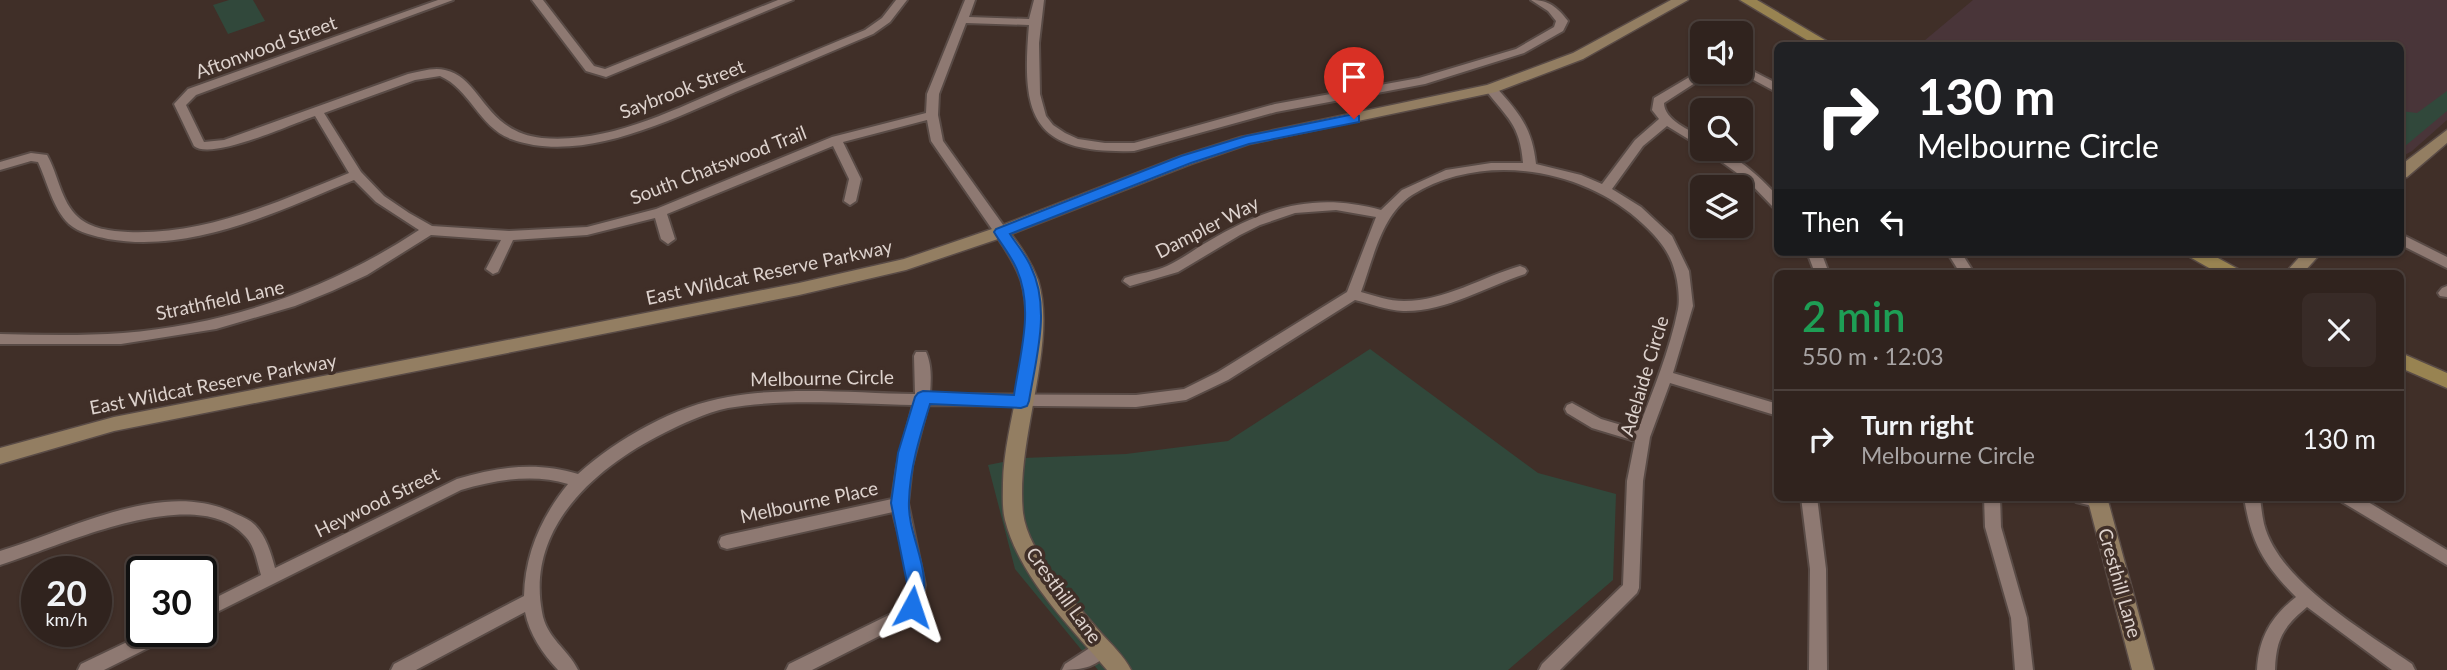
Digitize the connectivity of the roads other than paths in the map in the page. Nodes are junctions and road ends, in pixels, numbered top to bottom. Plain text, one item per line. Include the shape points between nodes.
1 (449, 0) edge
2 (537, 0) edge
3 (788, 0) edge
4 (902, 0) edge
5 (970, 0) edge
6 (1039, 0) edge
7 (1536, 0) edge
8 (1681, 0) edge
9 (1747, 0) edge
10 (962, 20) junction
11 (1032, 22) junction
12 (1821, 42) edge
13 (1753, 75) edge
14 (1690, 82) edge
15 (1774, 87) edge
16 (1491, 89) junction
17 (318, 112) junction
18 (932, 115) junction
19 (1666, 120) junction
20 (2447, 135) edge
21 (1690, 136) edge
22 (836, 139) junction
23 (1727, 161) edge
24 (0, 166) edge
25 (1530, 167) junction
26 (2404, 171) edge
27 (356, 175) junction
28 (1604, 190) junction
29 (1774, 200) edge
30 (850, 201) dead end
31 (660, 212) junction
32 (1383, 215) junction
33 (429, 230) junction
34 (1001, 232) junction
35 (509, 236) junction
36 (668, 239) dead end
37 (2404, 241) edge
38 (2201, 256) edge
39 (2310, 256) edge
40 (2447, 263) edge
41 (493, 269) dead end
42 (2227, 270) edge
43 (2296, 270) edge
44 (1520, 271) dead end
45 (1130, 281) dead end
46 (1353, 295) junction
47 (0, 339) edge
48 (921, 356) dead end
49 (2404, 361) edge
50 (1665, 376) junction
51 (2447, 381) edge
52 (923, 397) junction
53 (1021, 401) junction
54 (1572, 409) dead end
55 (1774, 409) edge
56 (1643, 437) junction
57 (0, 456) edge
58 (580, 481) junction
59 (1810, 501) edge
60 (1992, 501) edge
61 (2093, 501) edge
62 (2253, 501) edge
63 (2354, 501) edge
64 (900, 503) junction
65 (727, 542) dead end
66 (0, 558) edge
67 (2447, 558) edge
68 (270, 578) junction
69 (2306, 597) junction
70 (529, 601) junction
71 (217, 605) edge
72 (134, 647) edge
73 (1102, 648) junction
74 (87, 670) edge
75 (400, 670) edge
76 (569, 670) edge
77 (795, 670) edge
78 (1071, 670) edge
79 (1121, 670) edge
80 (1548, 670) edge
81 (1818, 670) edge
82 (2024, 670) edge
83 (2143, 670) edge
84 (2266, 670) edge
85 (2406, 670) edge

1 - 17 street, Aftonwood Street via 192,92 180,104 200,146 225,144
2 - 3 street via 590,69 606,73
4 - 17 street, Saybrook Street via 869,33 642,127 586,140 514,135 485,116 457,79 441,72 412,77
5 - 10 street
6 - 11 street
7 - 11 street via 1562,21 1551,36 1520,51 1421,81 1275,108 1134,147 1112,148 1068,139 1040,115 1035,103
8 - 16 main road, East Wildcat Reserve Parkway via 1578,56
9 - 12 main road
10 - 11 street
10 - 18 street via 933,94
13 - 15 street
14 - 19 street via 1658,101
16 - 25 street via 1528,137
16 - 34 main road, East Wildcat Reserve Parkway via 1246,140
17 - 27 street, South Chatswood Trail
18 - 22 street, South Chatswood Trail
18 - 34 street via 937,141
19 - 21 street
19 - 28 street via 1639,143
20 - 26 main road
22 - 30 street via 855,179
22 - 31 street, South Chatswood Trail
23 - 29 street
24 - 27 street via 43,158 71,218 85,228 137,238 179,237 218,229
25 - 28 street, Adelaide Circle
25 - 32 street, Adelaide Circle via 1450,173 1405,193
27 - 33 street, South Chatswood Trail via 380,199
28 - 50 street, Adelaide Circle via 1636,210 1667,239 1682,271 1686,306
31 - 35 street, South Chatswood Trail via 587,231
31 - 36 street
32 - 45 street, Dampler Way via 1329,203 1279,212 1167,271
32 - 46 street, Adelaide Circle
33 - 35 street, South Chatswood Trail
33 - 47 street, Strathfield Lane via 358,275 297,302 223,321 138,337
34 - 53 main road, Cresthill Lane via 1031,286 1034,314
34 - 57 main road, East Wildcat Reserve Parkway via 853,278 114,424
35 - 41 street
37 - 40 street
38 - 42 main road
39 - 43 main road
44 - 46 street via 1490,279 1448,300 1406,306
46 - 53 street via 1186,394 1136,401
48 - 52 street
49 - 51 main road
50 - 55 street
50 - 56 street, Adelaide Circle
52 - 53 street, Melbourne Circle
52 - 58 street, Melbourne Circle via 763,398 723,403 648,435
52 - 64 street via 906,453
53 - 73 main road, Cresthill Lane via 1011,465 1015,522 1032,558
54 - 56 street via 1597,424
56 - 80 street, Adelaide Circle via 1635,481 1631,588
58 - 68 street, Heywood Street via 559,473 523,471 457,485
58 - 70 street, Melbourne Circle via 537,550
59 - 81 street via 1818,569
60 - 82 street via 1993,527 2019,618
61 - 83 main road, Cresthill Lane
62 - 69 street via 2263,539 2277,564
63 - 67 street
64 - 65 street, Melbourne Place
64 - 77 street via 917,583 912,607 899,618
66 - 68 street via 127,514 173,507 213,511 247,527 261,547
68 - 71 street, Heywood Street
69 - 84 street via 2277,622 2268,642
69 - 85 street
70 - 75 street
70 - 76 street, Melbourne Circle via 544,645
72 - 74 street
73 - 78 street
73 - 79 main road, Cresthill Lane

